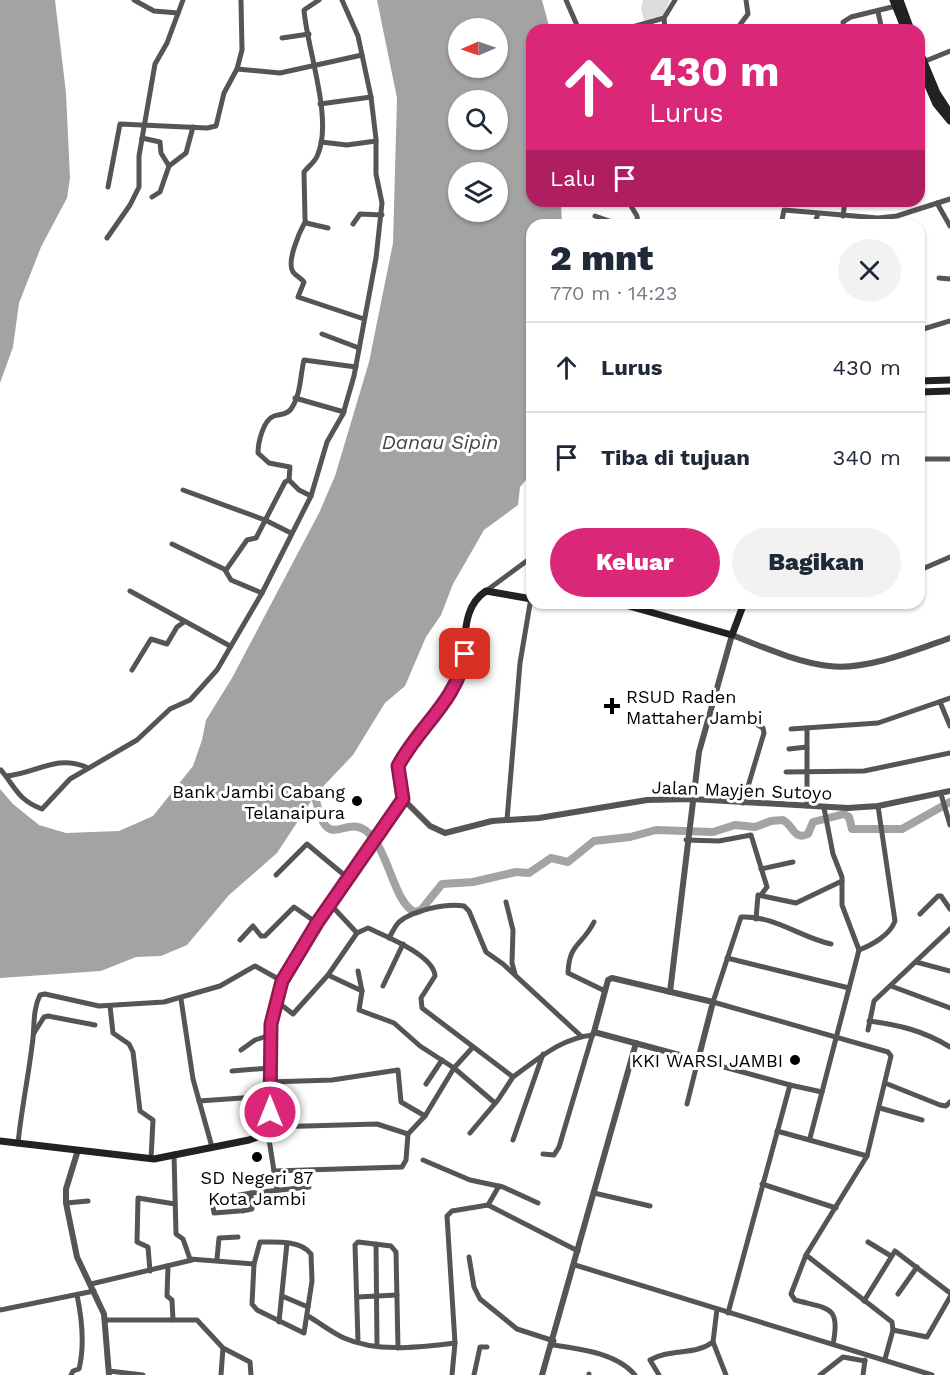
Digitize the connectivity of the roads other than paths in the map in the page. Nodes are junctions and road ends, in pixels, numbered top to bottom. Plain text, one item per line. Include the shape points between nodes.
1 (134, 0) edge
2 (183, 0) edge
3 (241, 0) edge
4 (319, 0) edge
5 (342, 0) edge
6 (566, 0) edge
7 (675, 0) edge
8 (746, 0) edge
9 (896, 2) edge
10 (878, 12) junction
11 (178, 13) junction
12 (664, 18) junction
13 (576, 24) edge
14 (645, 24) edge
15 (664, 24) edge
16 (740, 24) edge
17 (845, 24) edge
18 (881, 24) edge
19 (902, 24) edge
20 (908, 24) edge
21 (309, 34) junction
22 (282, 38) dead end
23 (950, 51) edge
24 (362, 55) junction
25 (925, 63) edge
26 (314, 67) junction
27 (237, 69) junction
28 (925, 72) edge
29 (925, 75) edge
30 (371, 97) junction
31 (320, 104) junction
32 (950, 113) edge
33 (950, 121) edge
34 (144, 124) junction
35 (193, 127) junction
36 (142, 138) junction
37 (376, 141) junction
38 (321, 142) junction
39 (169, 166) junction
40 (108, 187) dead end
41 (152, 197) dead end
42 (950, 199) edge
43 (937, 203) junction
44 (791, 207) edge
45 (844, 207) edge
46 (925, 207) edge
47 (925, 207) edge
48 (818, 214) junction
49 (382, 215) junction
50 (595, 216) dead end
51 (843, 216) junction
52 (866, 218) joint
53 (604, 219) edge
54 (816, 219) edge
55 (869, 219) edge
56 (888, 219) edge
57 (305, 222) junction
58 (353, 224) dead end
59 (950, 226) edge
60 (328, 228) dead end
61 (107, 238) dead end
62 (939, 278) dead end
63 (950, 279) edge
64 (364, 319) junction
65 (950, 321) edge
66 (925, 328) edge
67 (322, 334) dead end
68 (359, 348) junction
69 (356, 368) junction
70 (925, 381) edge
71 (950, 381) edge
72 (950, 391) edge
73 (925, 392) edge
74 (295, 398) junction
75 (344, 412) junction
76 (950, 459) edge
77 (925, 461) edge
78 (289, 480) junction
79 (183, 490) dead end
80 (311, 496) junction
81 (265, 520) junction
82 (291, 533) junction
83 (172, 544) dead end
84 (950, 557) edge
85 (526, 561) edge
86 (925, 568) edge
87 (225, 570) junction
88 (130, 591) dead end
89 (486, 591) junction
90 (262, 593) junction
91 (526, 597) edge
92 (530, 609) edge
93 (641, 609) edge
94 (742, 609) edge
95 (184, 622) junction
96 (732, 636) junction
97 (950, 638) edge
98 (230, 646) junction
99 (132, 670) dead end
100 (950, 698) edge
101 (940, 702) junction
102 (758, 724) dead end
103 (950, 726) edge
104 (807, 728) junction
105 (791, 729) dead end
106 (807, 747) junction
107 (789, 749) dead end
108 (950, 753) edge
109 (86, 767) junction
110 (1, 770) edge
111 (786, 772) dead end
112 (808, 773) junction
113 (6, 776) junction
114 (950, 791) edge
115 (942, 797) junction
116 (403, 799) junction
117 (692, 799) junction
118 (743, 803) junction
119 (807, 806) junction
120 (878, 806) junction
121 (824, 808) junction
122 (507, 820) junction
123 (950, 824) edge
124 (686, 839) junction
125 (793, 862) dead end
126 (761, 869) junction
127 (276, 875) dead end
128 (349, 879) junction
129 (842, 881) junction
130 (761, 895) junction
131 (947, 900) edge
132 (506, 902) dead end
133 (330, 904) junction
134 (950, 909) edge
135 (920, 914) dead end
136 (756, 919) junction
137 (594, 922) dead end
138 (317, 923) junction
139 (950, 929) edge
140 (357, 933) junction
141 (389, 938) junction
142 (240, 940) dead end
143 (403, 944) junction
144 (831, 944) dead end
145 (859, 950) junction
146 (727, 958) junction
147 (916, 962) junction
148 (358, 971) dead end
149 (950, 971) edge
150 (328, 975) junction
151 (516, 976) junction
152 (282, 981) junction
153 (383, 986) dead end
154 (891, 986) junction
155 (849, 988) junction
156 (362, 991) junction
157 (605, 991) junction
158 (670, 992) junction
159 (181, 999) junction
160 (275, 1000) junction
161 (712, 1002) junction
162 (110, 1006) junction
163 (950, 1008) edge
164 (869, 1021) junction
165 (95, 1024) dead end
166 (868, 1030) dead end
167 (34, 1033) junction
168 (593, 1034) junction
169 (270, 1035) junction
170 (581, 1036) junction
171 (838, 1036) junction
172 (636, 1043) junction
173 (473, 1047) junction
174 (950, 1047) edge
175 (241, 1050) dead end
176 (544, 1053) junction
177 (441, 1060) junction
178 (698, 1060) junction
179 (270, 1068) junction
180 (454, 1068) junction
181 (232, 1071) dead end
182 (513, 1077) junction
183 (270, 1082) junction
184 (885, 1083) junction
185 (426, 1084) dead end
186 (790, 1085) junction
187 (822, 1092) junction
188 (270, 1096) junction
189 (199, 1101) junction
190 (950, 1102) edge
191 (495, 1103) junction
192 (687, 1104) dead end
193 (880, 1108) junction
194 (425, 1116) junction
195 (922, 1120) dead end
196 (269, 1130) junction
197 (777, 1131) junction
198 (470, 1133) dead end
199 (408, 1134) junction
200 (810, 1138) junction
201 (513, 1140) dead end
202 (0, 1141) edge
203 (18, 1144) junction
204 (212, 1147) junction
205 (78, 1150) junction
206 (174, 1154) junction
207 (543, 1154) dead end
208 (867, 1156) junction
209 (151, 1159) junction
210 (423, 1160) dead end
211 (274, 1171) junction
212 (762, 1184) junction
213 (499, 1186) junction
214 (309, 1187) dead end
215 (277, 1190) junction
216 (251, 1193) junction
217 (594, 1193) junction
218 (88, 1201) dead end
219 (66, 1203) junction
220 (538, 1203) dead end
221 (175, 1204) junction
222 (488, 1205) junction
223 (650, 1206) dead end
224 (836, 1208) junction
225 (238, 1237) dead end
226 (868, 1242) dead end
227 (287, 1243) junction
228 (376, 1244) junction
229 (578, 1251) junction
230 (806, 1255) junction
231 (891, 1256) junction
232 (469, 1257) dead end
233 (217, 1259) junction
234 (192, 1260) junction
235 (254, 1264) junction
236 (575, 1265) junction
237 (168, 1266) junction
238 (917, 1267) junction
239 (150, 1271) junction
240 (93, 1288) junction
241 (898, 1293) dead end
242 (77, 1295) junction
243 (397, 1295) junction
244 (950, 1295) edge
245 (282, 1296) junction
246 (376, 1296) junction
247 (357, 1297) junction
248 (864, 1301) junction
249 (308, 1307) junction
250 (717, 1309) junction
251 (0, 1310) edge
252 (728, 1312) junction
253 (308, 1316) junction
254 (105, 1320) junction
255 (173, 1320) junction
256 (279, 1322) junction
257 (893, 1330) junction
258 (358, 1341) junction
259 (713, 1342) junction
260 (455, 1343) junction
261 (553, 1343) junction
262 (833, 1344) junction
263 (377, 1345) junction
264 (487, 1347) dead end
265 (224, 1348) junction
266 (398, 1348) junction
267 (866, 1358) junction
268 (885, 1359) junction
269 (109, 1373) edge
270 (924, 1374) edge
271 (71, 1375) edge
272 (143, 1375) edge
273 (221, 1375) edge
274 (251, 1375) edge
275 (452, 1375) edge
276 (474, 1375) edge
277 (542, 1375) edge
278 (635, 1375) edge
279 (659, 1375) edge
280 (726, 1375) edge
281 (820, 1375) edge
282 (862, 1375) edge
283 (932, 1375) edge

1 - 11 street via 154,11
2 - 11 street
3 - 27 street via 243,40
4 - 21 street via 304,9
5 - 24 street
6 - 13 street
7 - 12 street
8 - 16 street via 748,14
9 - 10 street
9 - 19 main road
9 - 20 main road
10 - 17 street via 845,20
10 - 18 street
11 - 34 street via 155,64
12 - 14 street
12 - 15 street
21 - 22 street
21 - 26 street
23 - 25 street
24 - 26 street
24 - 30 street
26 - 27 street via 280,74
26 - 31 street
27 - 35 street via 224,93 216,126
28 - 32 main road
29 - 33 main road via 936,104
30 - 31 street
30 - 37 street
31 - 38 street
34 - 35 street
34 - 36 street
34 - 40 street via 119,124
35 - 39 street via 186,153
36 - 39 street via 160,142 160,153
36 - 61 street via 138,187
37 - 38 street via 346,145
37 - 49 street
38 - 57 street via 312,165 304,172
39 - 41 street via 160,192
42 - 43 street
43 - 47 street
43 - 59 street
44 - 48 street
45 - 51 street
46 - 56 street
48 - 51 street
48 - 54 street
49 - 58 street via 360,214
49 - 64 street
50 - 53 street
51 - 52 street
52 - 55 street
57 - 60 street
57 - 64 street via 291,265 304,282 298,297
62 - 63 street
64 - 68 street
65 - 66 street
67 - 68 street
68 - 69 street
69 - 74 street via 304,360
69 - 75 street
70 - 71 main road
72 - 73 main road
74 - 75 street
74 - 78 street via 288,412 266,423 257,450 270,463 290,467
75 - 80 street via 327,442
76 - 77 street
78 - 80 street
78 - 81 street
79 - 81 street
80 - 82 street
81 - 82 street
81 - 87 street via 256,538 247,540
82 - 90 street
83 - 87 street
84 - 86 street
85 - 89 street
87 - 90 street via 231,580
88 - 95 street
89 - 91 main road
89 - 116 main road via 474,600 469,613 458,681 398,766
90 - 98 street
92 - 122 street via 520,663
93 - 96 main road
94 - 96 main road
95 - 98 street
95 - 99 street via 166,644 152,639
96 - 97 street via 792,657 836,666 876,661
96 - 117 street via 699,752
98 - 109 street via 217,670 190,700 170,709 137,740
100 - 101 street
101 - 103 street
101 - 104 street via 878,723
102 - 118 street via 764,733
104 - 105 street
104 - 106 street
106 - 107 street
106 - 112 street
108 - 112 street via 877,770
109 - 113 street via 61,762
109 - 113 street via 42,809 24,800
110 - 113 street
111 - 112 street
112 - 119 street
114 - 115 street, Jalan Mayjen Sutoyo
115 - 120 street, Jalan Mayjen Sutoyo
115 - 123 street
116 - 122 street, Jalan Mayjen Sutoyo via 430,826 445,833
116 - 128 main road
117 - 118 street, Jalan Mayjen Sutoyo
117 - 122 street, Jalan Mayjen Sutoyo via 647,800
117 - 124 street
118 - 119 street, Jalan Mayjen Sutoyo
119 - 121 street, Jalan Mayjen Sutoyo
120 - 121 street, Jalan Mayjen Sutoyo
120 - 145 street via 894,921 878,939
121 - 129 street
124 - 126 street via 719,841 750,834
124 - 158 street
125 - 126 street
126 - 130 street via 767,887
127 - 128 street via 307,844
128 - 133 main road
129 - 130 street via 796,903
129 - 145 street via 842,905
130 - 136 street
131 - 134 street
131 - 135 street via 938,896
132 - 151 street via 513,930 512,963
133 - 138 main road
133 - 140 street
136 - 144 street
136 - 146 street via 739,919
137 - 157 street via 572,948 568,973
138 - 142 street via 294,907 266,936 261,936 253,926
138 - 152 main road
139 - 147 street
140 - 141 street via 365,927
140 - 150 street
141 - 143 street
141 - 151 street via 397,924 408,916 451,905 464,906 483,948
143 - 153 street
143 - 173 street via 435,969 434,979 421,998 422,1008
145 - 155 street
146 - 155 street
146 - 161 street
147 - 149 street
147 - 154 street
148 - 156 street
150 - 156 street
150 - 160 street via 293,1014
151 - 170 street
152 - 159 street via 255,966 228,983
152 - 160 main road
154 - 163 street
154 - 164 street via 874,1001
155 - 171 street
156 - 177 street via 359,1010 394,1023
157 - 158 street via 608,980 614,978
157 - 168 street
158 - 161 street
159 - 162 street
159 - 189 street
160 - 169 main road
161 - 171 street
161 - 178 street
162 - 167 street via 43,994 33,1020
162 - 209 street via 113,1033 129,1044 133,1052 140,1111 153,1120
164 - 166 street
164 - 174 street via 925,1033
165 - 167 street via 48,1016
167 - 203 street
168 - 170 street
168 - 172 street
168 - 207 street via 560,1147 554,1155
169 - 175 street
169 - 179 main road
170 - 176 street
171 - 184 street via 890,1053
171 - 187 street
172 - 178 street
172 - 217 street
173 - 180 street
173 - 182 street
176 - 182 street
176 - 201 street
177 - 180 street
177 - 185 street
178 - 186 street
178 - 192 street
179 - 181 street
179 - 183 main road
180 - 191 street
180 - 194 street
182 - 191 street
183 - 188 main road
183 - 194 street via 332,1080 398,1070 400,1102
184 - 190 street via 940,1105
184 - 193 street
186 - 187 street
186 - 197 street
187 - 200 street
188 - 189 street
188 - 196 main road
189 - 204 street
191 - 198 street
193 - 195 street
193 - 208 street
194 - 199 street
196 - 199 street via 377,1124
196 - 204 main road via 249,1140
196 - 211 street
197 - 200 street
197 - 212 street
199 - 211 street via 402,1167
200 - 208 street
202 - 203 main road
203 - 205 main road
204 - 206 main road
205 - 209 main road
205 - 219 street via 66,1189
206 - 209 main road
206 - 221 street
208 - 224 street
210 - 213 street via 470,1180
211 - 215 street
212 - 224 street
212 - 252 street
213 - 220 street
213 - 222 street
214 - 215 street
215 - 216 street
216 - 216 street via 252,1209 214,1213 212,1200
217 - 223 street
217 - 229 street
218 - 219 street
219 - 240 street via 77,1257
221 - 234 street via 176,1234 183,1239
221 - 239 street via 138,1198 136,1242 148,1247
222 - 229 street
222 - 260 street via 452,1211 447,1216
224 - 230 street
225 - 233 street via 219,1238
226 - 231 street
227 - 235 street via 260,1242
227 - 245 street
227 - 249 street via 311,1254
228 - 243 street via 391,1246 396,1252
228 - 246 street
228 - 247 street via 355,1243
229 - 236 street
230 - 248 street
230 - 262 street via 791,1297 835,1316
231 - 238 street via 896,1251
231 - 248 street
232 - 261 street via 480,1299 517,1329
233 - 234 street
233 - 235 street
234 - 237 street
235 - 256 street via 252,1304
236 - 250 street
236 - 261 street
237 - 239 street
237 - 255 street via 166,1296 172,1300
238 - 241 street
238 - 244 street
239 - 240 street
240 - 242 street
240 - 254 street
242 - 251 street
242 - 271 street via 81,1359 79,1370
243 - 246 street
243 - 266 street
244 - 257 street via 927,1337
245 - 249 street
245 - 256 street
246 - 247 street
246 - 263 street
247 - 258 street
248 - 257 street via 889,1320
249 - 253 street
250 - 252 street
250 - 259 street
252 - 262 street
253 - 256 street via 303,1333
253 - 258 street via 340,1336
254 - 255 street
254 - 269 street
255 - 265 street via 199,1321
257 - 268 street
258 - 263 street
259 - 279 street via 702,1349 673,1352 650,1360
259 - 280 street
260 - 266 street
260 - 275 street
261 - 277 street
261 - 278 street via 617,1360
262 - 267 street
263 - 266 street
264 - 276 street via 480,1347 477,1352
265 - 273 street
265 - 274 street via 250,1362
267 - 268 street
267 - 281 street via 843,1357
267 - 282 street
268 - 270 street
269 - 272 street
270 - 283 street

